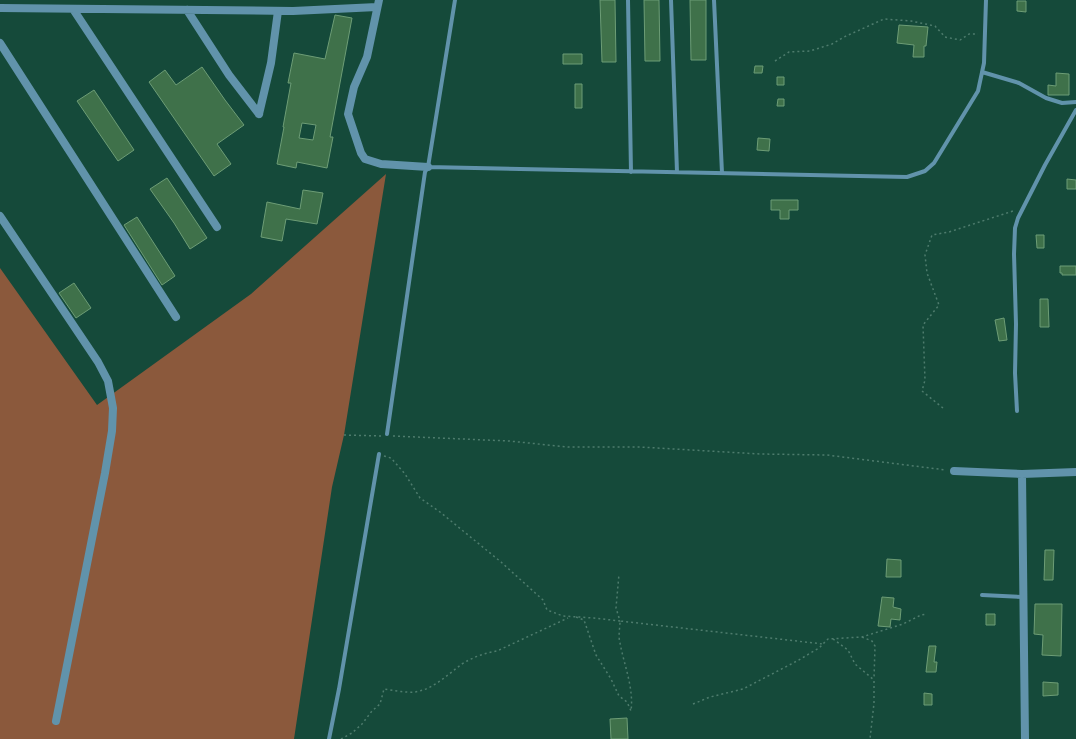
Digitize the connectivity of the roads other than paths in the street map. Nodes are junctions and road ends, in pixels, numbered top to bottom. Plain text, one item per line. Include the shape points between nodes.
1 (455, 0) edge
2 (628, 0) edge
3 (671, 0) edge
4 (714, 0) edge
5 (986, 0) edge
6 (378, 4) edge
7 (0, 8) edge
8 (73, 9) junction
9 (187, 10) junction
10 (278, 11) junction
11 (0, 43) edge
12 (982, 72) junction
13 (1076, 102) edge
14 (1076, 110) edge
15 (428, 167) junction
16 (631, 172) junction
17 (676, 172) junction
18 (722, 173) junction
19 (0, 216) edge
20 (217, 228) dead end
21 (176, 317) dead end
22 (1017, 410) dead end
23 (387, 436) road end
24 (380, 454) road end
25 (954, 471) road end
26 (1076, 472) edge
27 (1022, 474) junction
28 (982, 595) dead end
29 (1023, 597) junction
30 (56, 721) dead end
31 (329, 739) edge
32 (1025, 739) edge

1 - 15 lane
2 - 16 lane
3 - 17 lane
4 - 18 lane
5 - 12 lane
6 - 10 street
6 - 15 street via 367,57 354,87 348,114 354,136 361,153 374,162
7 - 8 street
8 - 9 street
8 - 20 street
9 - 10 street
9 - 10 street via 228,75 259,114 271,63
11 - 21 street
12 - 13 lane via 1019,83 1062,104
12 - 18 lane via 978,91 934,164 925,171 907,177
14 - 22 lane via 1048,159 1015,228
15 - 16 lane
15 - 23 lane via 425,172
16 - 17 lane
17 - 18 lane
19 - 30 street via 98,362 108,381 113,408 105,473
24 - 31 lane
25 - 27 street
26 - 27 street
27 - 29 street
28 - 29 lane
29 - 32 street

